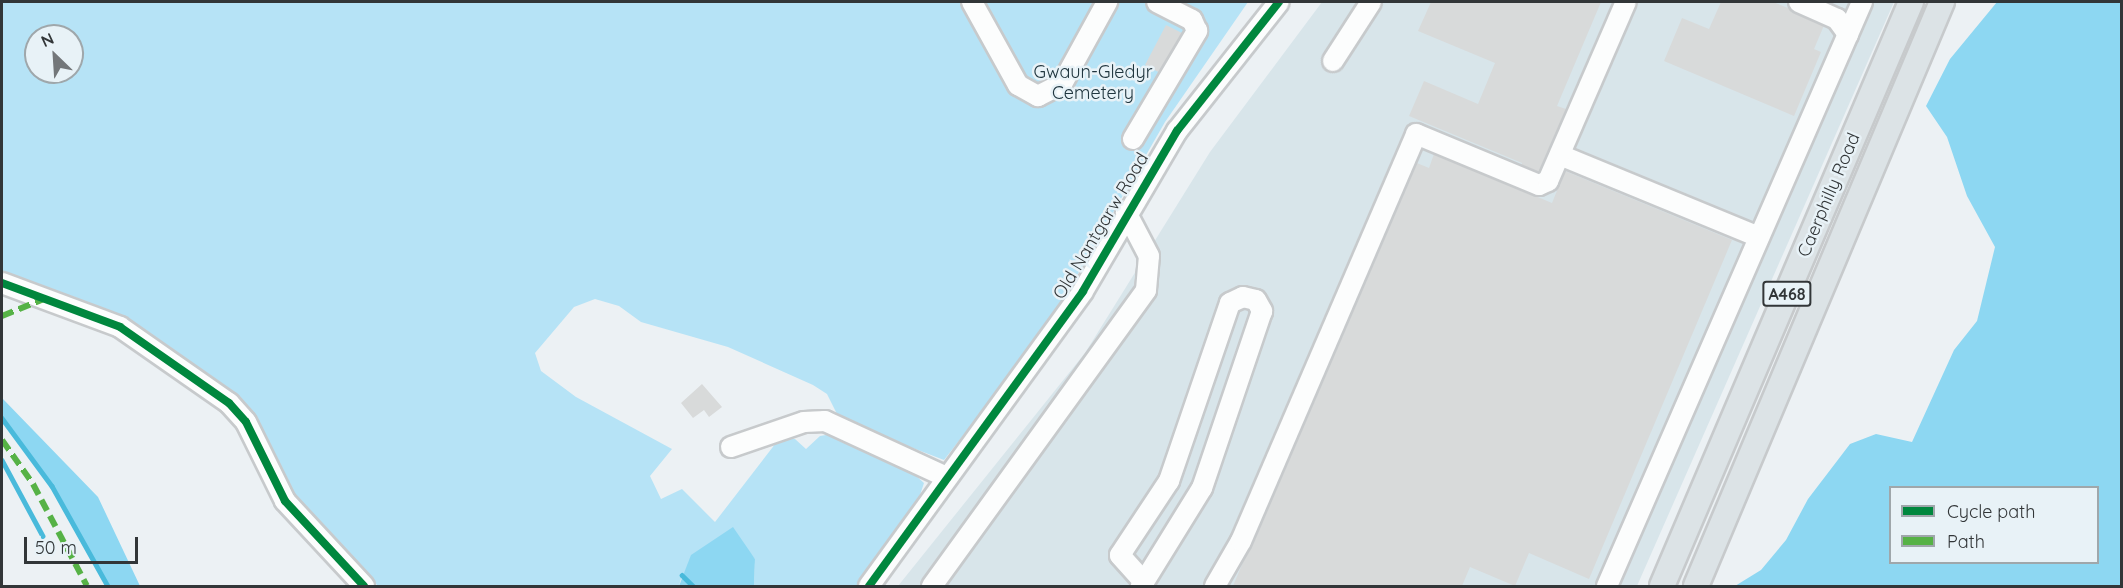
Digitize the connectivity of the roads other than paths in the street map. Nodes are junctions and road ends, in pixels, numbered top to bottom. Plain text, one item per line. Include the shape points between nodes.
1 (972, 2) edge
2 (1107, 2) edge
3 (1157, 2) edge
4 (1279, 2) edge
5 (1371, 2) edge
6 (1626, 2) edge
7 (1799, 2) edge
8 (1862, 2) edge
9 (1911, 2) edge
10 (1942, 2) edge
11 (1848, 34) junction
12 (1333, 61) dead end
13 (1133, 139) dead end
14 (1560, 155) junction
15 (1123, 217) junction
16 (1759, 237) junction
17 (2, 283) edge
18 (731, 447) dead end
19 (944, 476) junction
20 (1142, 584) edge
21 (364, 586) edge
22 (869, 586) edge
23 (932, 586) edge
24 (1215, 586) edge
25 (1607, 586) edge
26 (1662, 586) edge
27 (1696, 586) edge

1 - 2 street via 1018,85 1038,96 1062,84
3 - 13 street via 1192,20 1197,32
4 - 15 street, Old Nantgarw Road via 1204,92
5 - 12 street
6 - 14 street
7 - 11 street via 1837,19
8 - 11 street
9 - 26 main road, Caerphilly Road / A468
10 - 27 main road, Caerphilly Road / A468
11 - 16 street
14 - 16 street
14 - 24 street via 1548,181 1539,185 1416,134 1241,541
15 - 19 street, Old Nantgarw Road via 1083,291
15 - 23 street via 1148,264 1146,290
16 - 25 street
17 - 21 street via 120,327 229,403 246,422 285,501
18 - 19 street via 804,422 825,421
19 - 22 street, Old Nantgarw Road
20 - 20 street via 1202,488 1262,311 1256,300 1243,297 1230,303 1169,481 1120,555

